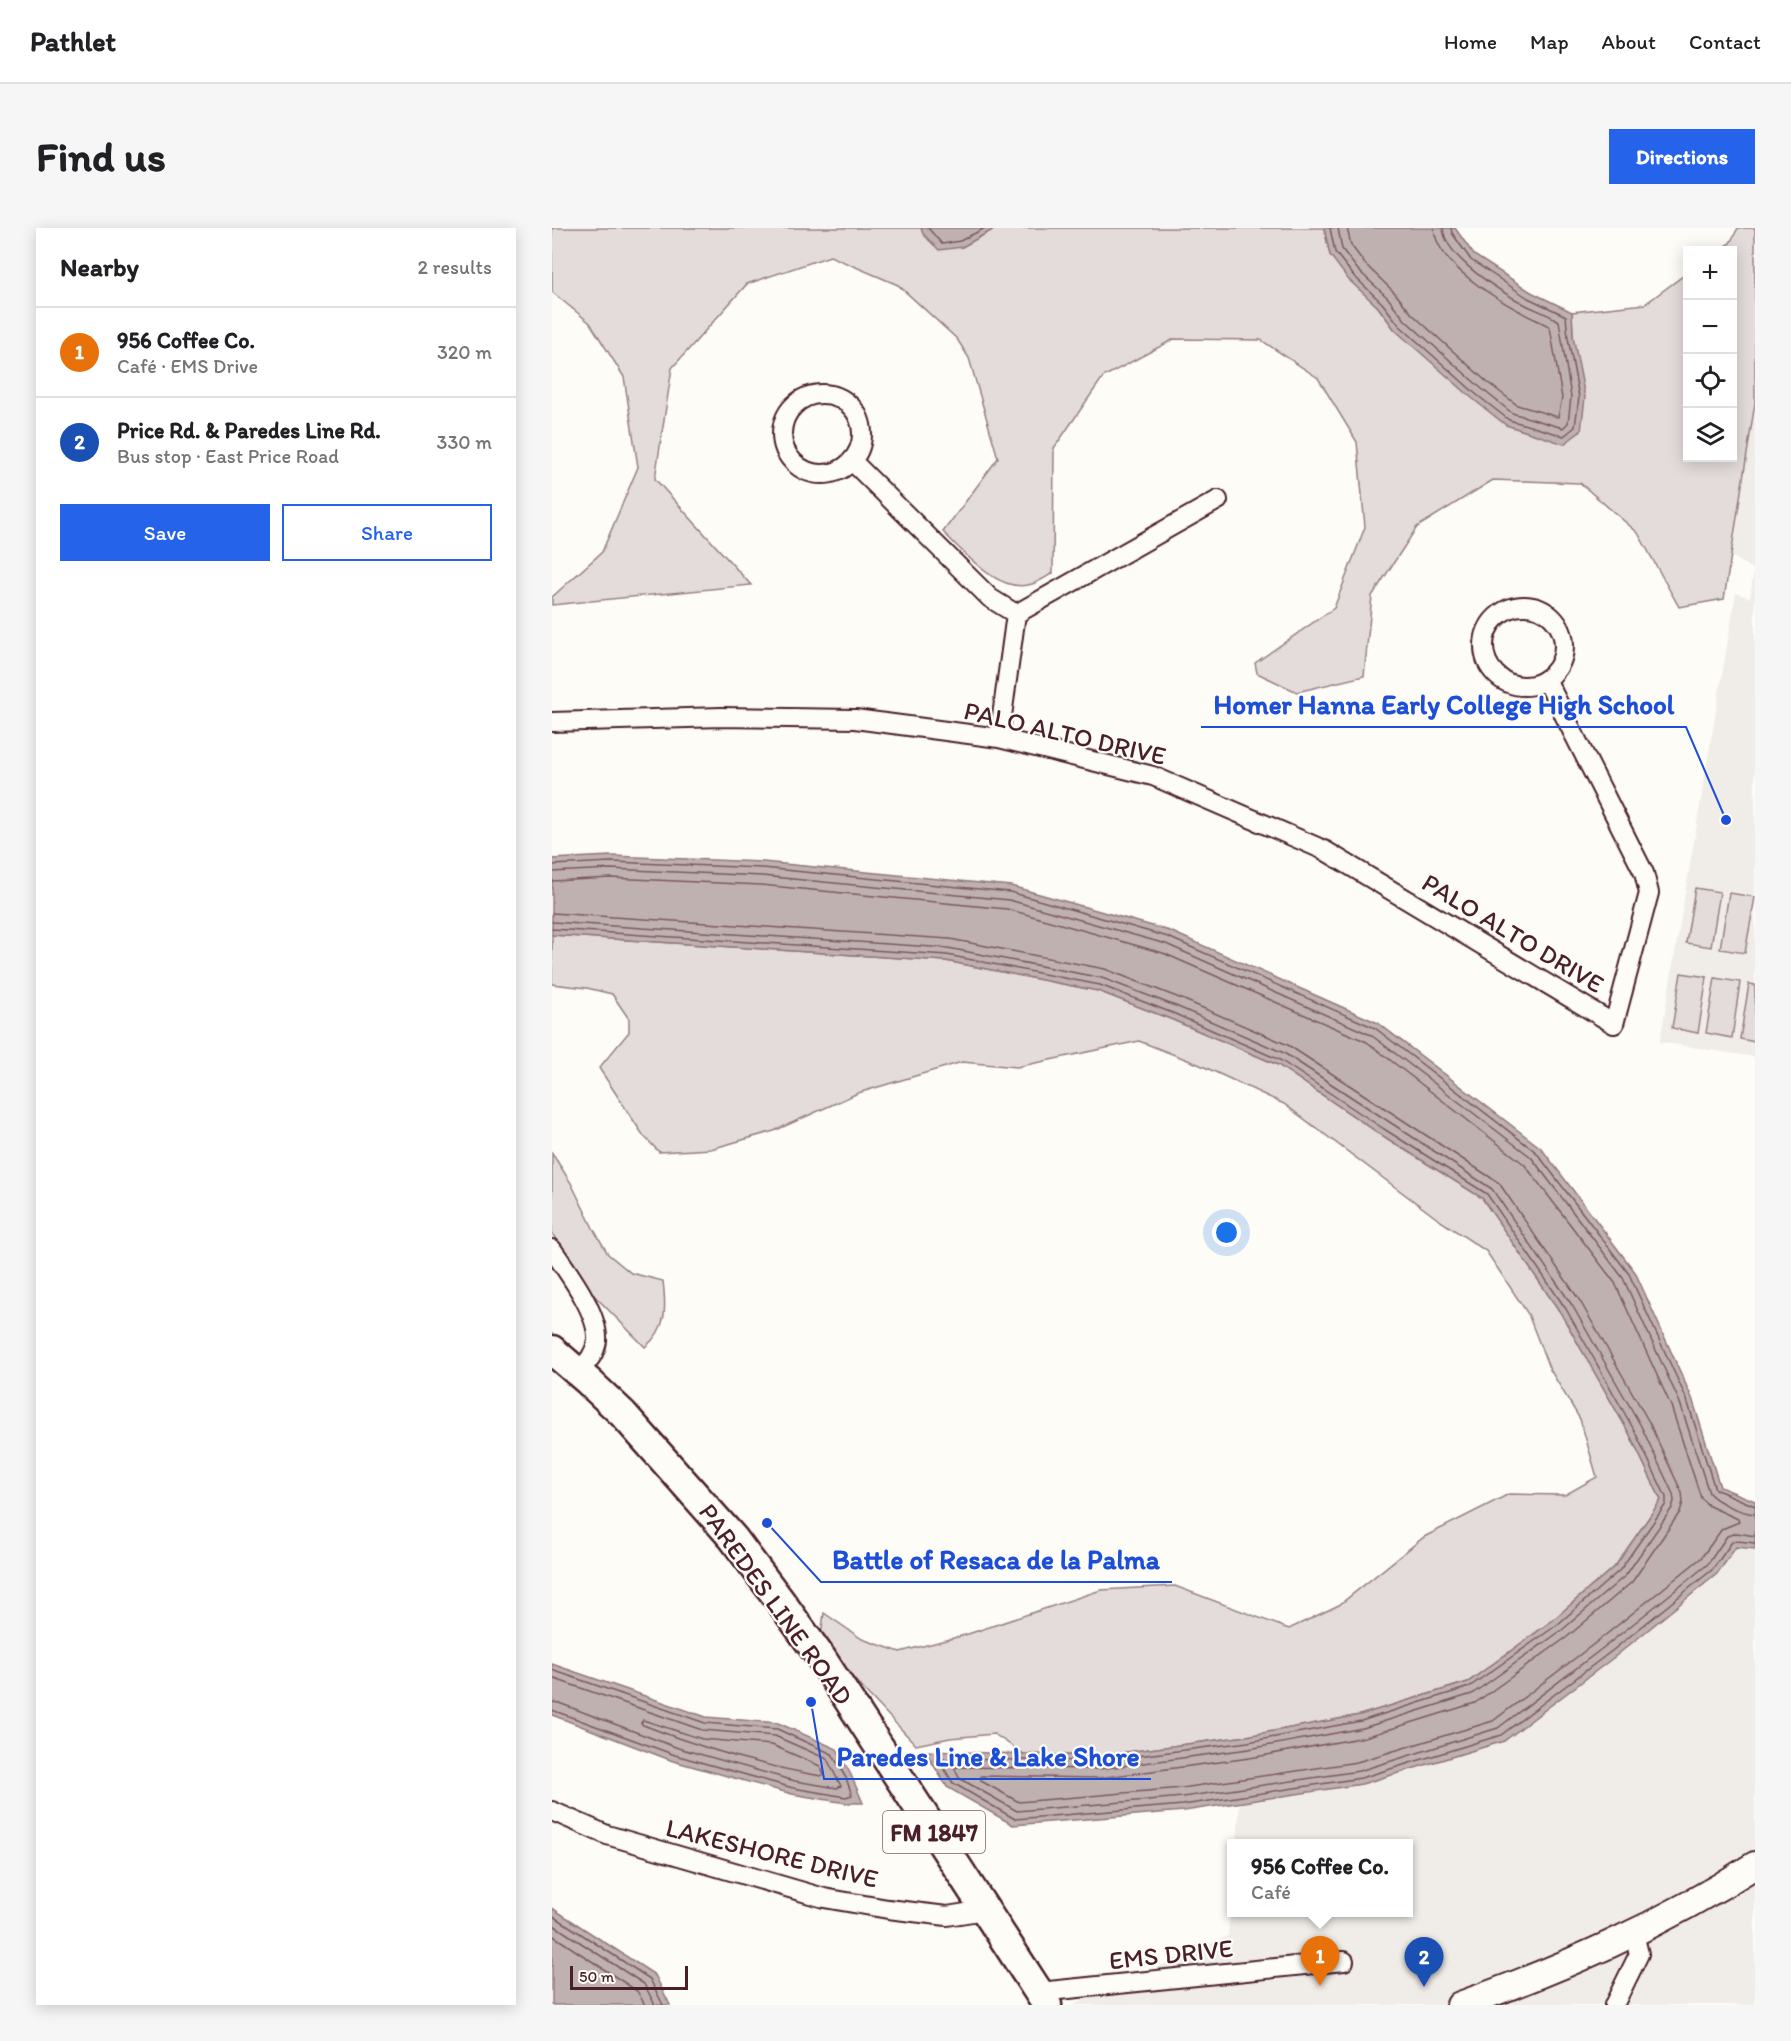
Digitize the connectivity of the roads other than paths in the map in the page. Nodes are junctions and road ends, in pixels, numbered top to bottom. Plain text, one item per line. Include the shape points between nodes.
1 (852, 461) junction
2 (1218, 500) dead end
3 (1016, 614) junction
4 (1546, 679) junction
5 (552, 722) edge
6 (999, 738) junction
7 (552, 1249) edge
8 (552, 1350) edge
9 (577, 1372) junction
10 (552, 1811) edge
11 (1755, 1866) edge
12 (985, 1910) junction
13 (1634, 1934) junction
14 (1344, 1961) dead end
15 (1043, 1999) edge
16 (1460, 2005) edge
17 (1614, 2005) edge

1 - 1 street via 859,449 861,422 844,400 818,394 794,406 786,417 783,441 795,463 812,472 830,473
1 - 3 street via 990,598
2 - 3 street
3 - 6 street
4 - 4 street via 1559,665 1564,647 1557,623 1538,608 1513,607 1502,612 1486,635 1487,662 1506,682 1520,686
4 - 6 street, PALO ALTO DRIVE via 1644,873 1649,893 1614,1024 1324,850 1153,776
5 - 6 street, PALO ALTO DRIVE via 699,717 855,719
7 - 9 street via 583,1296 594,1324 597,1341 590,1362
8 - 9 main road, PAREDES LINE ROAD / FM 1847
9 - 12 main road, PAREDES LINE ROAD / FM 1847 via 623,1414 733,1538 822,1659
10 - 12 street, LAKESHORE DRIVE via 608,1835 824,1898 947,1916
11 - 13 main road
12 - 15 main road, PAREDES LINE ROAD / FM 1847
13 - 16 main road via 1532,1979
13 - 17 street via 1639,1954
14 - 15 street, EMS DRIVE

